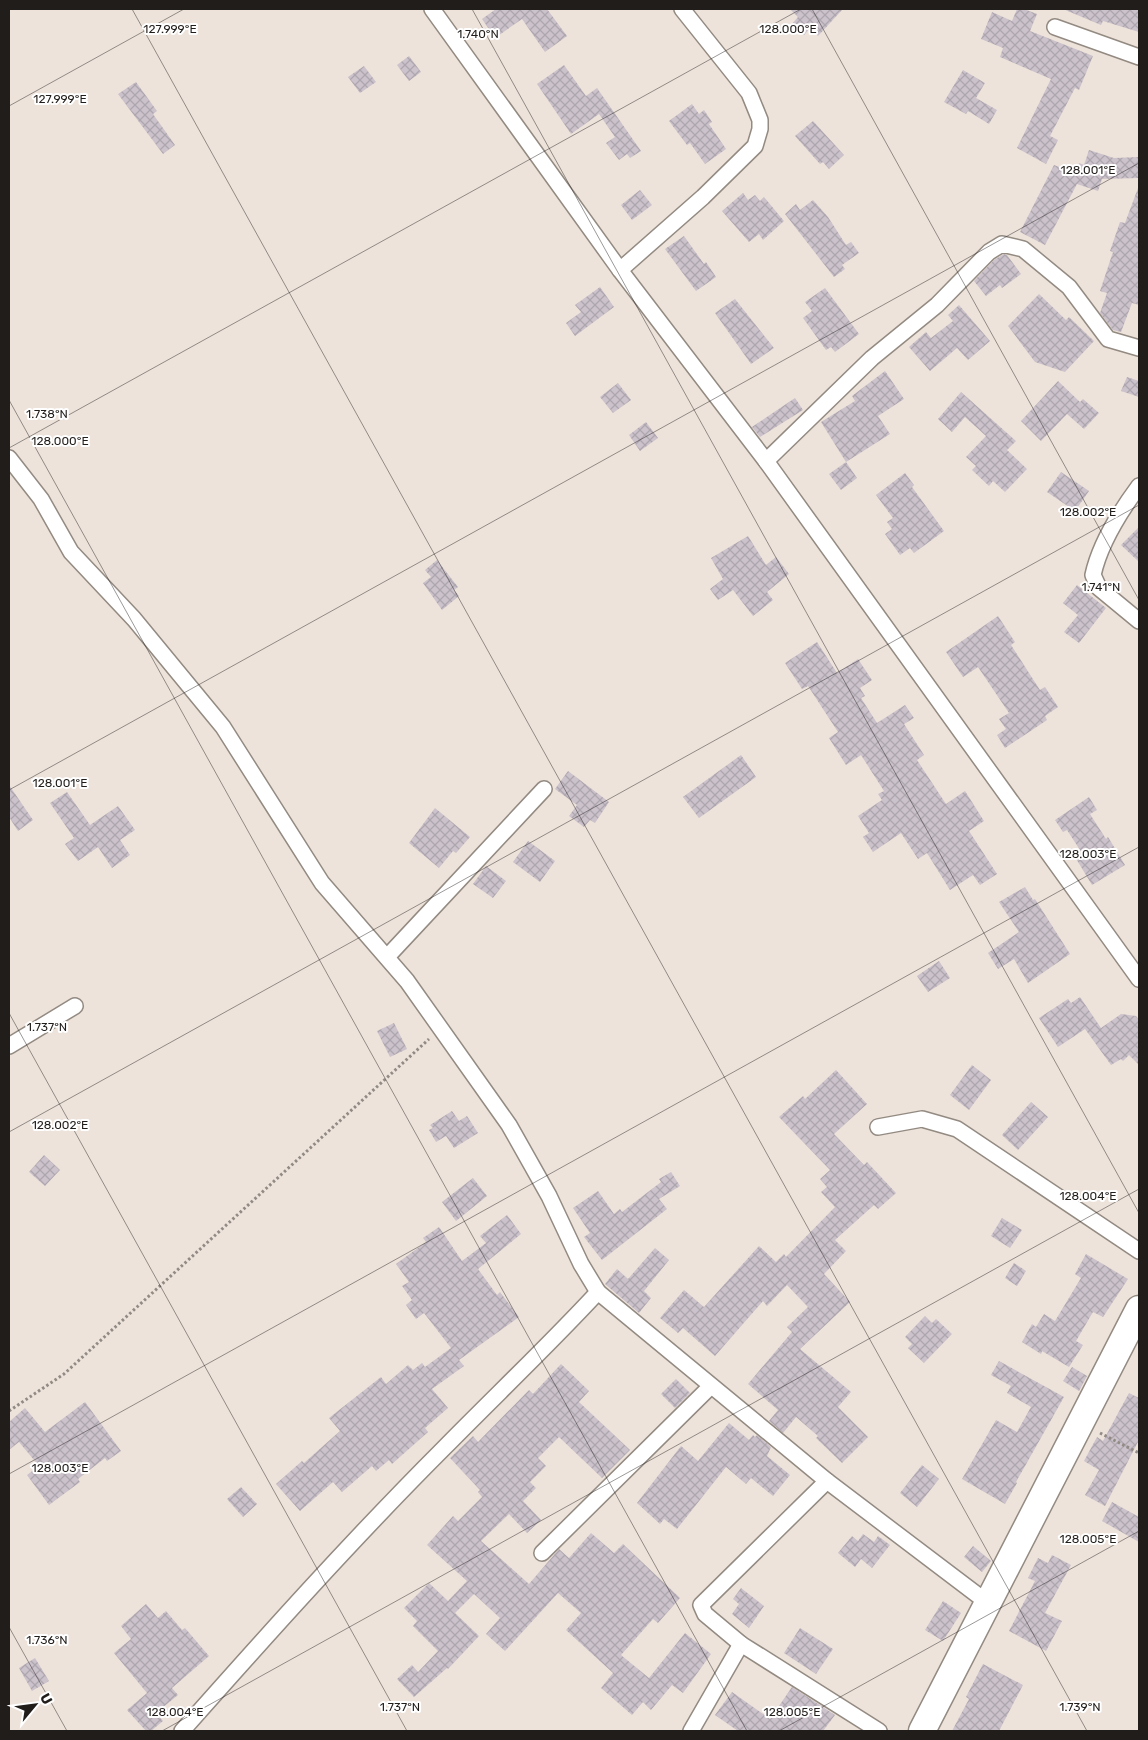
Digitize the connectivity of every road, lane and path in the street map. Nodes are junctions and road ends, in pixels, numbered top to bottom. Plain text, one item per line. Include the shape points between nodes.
1 (432, 9) edge
2 (682, 9) edge
3 (1054, 27) dead end
4 (1139, 58) edge
5 (620, 270) junction
6 (1139, 348) edge
7 (9, 458) edge
8 (766, 461) junction
9 (1139, 486) edge
10 (1139, 621) edge
11 (544, 789) dead end
12 (387, 957) junction
13 (1139, 979) edge
14 (75, 1006) dead end
15 (440, 1028) junction
16 (9, 1046) edge
17 (878, 1127) dead end
18 (1139, 1250) edge
19 (598, 1292) junction
20 (1139, 1309) edge
21 (711, 1386) junction
22 (9, 1411) edge
23 (1080, 1422) junction
24 (1139, 1453) edge
25 (826, 1481) junction
26 (542, 1553) dead end
27 (988, 1603) junction
28 (741, 1644) junction
29 (182, 1731) edge
30 (691, 1731) edge
31 (879, 1731) edge
32 (922, 1731) edge

1 - 5 street
2 - 5 street via 749,93 760,129 755,146 703,198
3 - 4 street
5 - 8 street
6 - 8 street via 1108,338 1069,287 1022,249 1002,244 989,252 937,305 872,358
7 - 12 street via 41,500 71,552 134,619 223,727 322,882
8 - 13 street
9 - 10 street via 1097,557 1093,575 1099,588
11 - 12 street
12 - 15 street
14 - 16 street
15 - 19 street via 509,1125
15 - 22 path via 64,1374
17 - 18 street via 922,1119 957,1129
19 - 21 street
19 - 29 street via 323,1575
20 - 23 highway
21 - 25 street
21 - 26 street
23 - 24 path
23 - 27 highway
25 - 27 street
25 - 28 street via 701,1605 705,1614
27 - 32 highway
28 - 30 street
28 - 31 street

